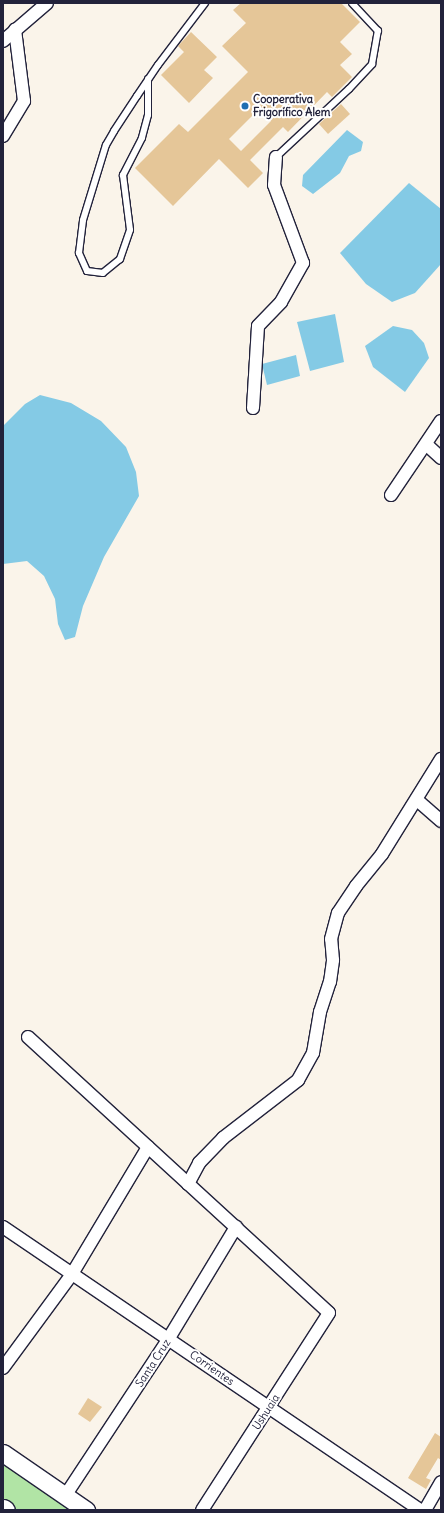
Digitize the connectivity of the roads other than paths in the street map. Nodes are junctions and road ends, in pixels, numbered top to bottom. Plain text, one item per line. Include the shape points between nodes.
1 (47, 3) edge
2 (205, 3) edge
3 (352, 3) edge
4 (15, 30) junction
5 (3, 41) edge
6 (148, 79) junction
7 (3, 136) edge
8 (276, 158) joint
9 (253, 408) dead end
10 (441, 422) edge
11 (427, 445) junction
12 (441, 458) edge
13 (391, 495) dead end
14 (441, 759) edge
15 (417, 800) junction
16 (441, 821) edge
17 (28, 1037) dead end
18 (148, 1147) junction
19 (188, 1184) junction
20 (3, 1227) edge
21 (236, 1227) junction
22 (72, 1274) junction
23 (169, 1338) junction
24 (3, 1368) edge
25 (269, 1408) junction
26 (3, 1453) edge
27 (441, 1482) edge
28 (65, 1496) junction
29 (86, 1510) edge
30 (202, 1510) edge
31 (420, 1510) edge
32 (425, 1510) edge

1 - 4 street
2 - 6 lane
3 - 8 lane via 378,30 372,64
4 - 5 street
4 - 7 street via 24,101
6 - 6 lane via 106,145 83,220 79,253 87,271 103,273 120,259 130,230 123,175 142,138 150,97
8 - 9 street via 274,185 303,263 281,302 258,326
10 - 11 street
11 - 12 street
11 - 13 street
14 - 15 street
15 - 16 street
15 - 19 street via 382,854 338,913 331,940 333,960 330,982 320,1012 312,1053 298,1080 223,1138 199,1162
17 - 18 street
18 - 19 street
18 - 22 street
19 - 21 street
20 - 22 street, Corrientes
21 - 23 street, Santa Cruz
21 - 25 street, Ushuaia via 329,1313
22 - 23 street, Corrientes
22 - 24 street
23 - 25 street, Corrientes
23 - 28 street, Santa Cruz
25 - 30 street, Ushuaia
25 - 31 street, Corrientes
26 - 28 main road
27 - 32 street
28 - 29 main road

